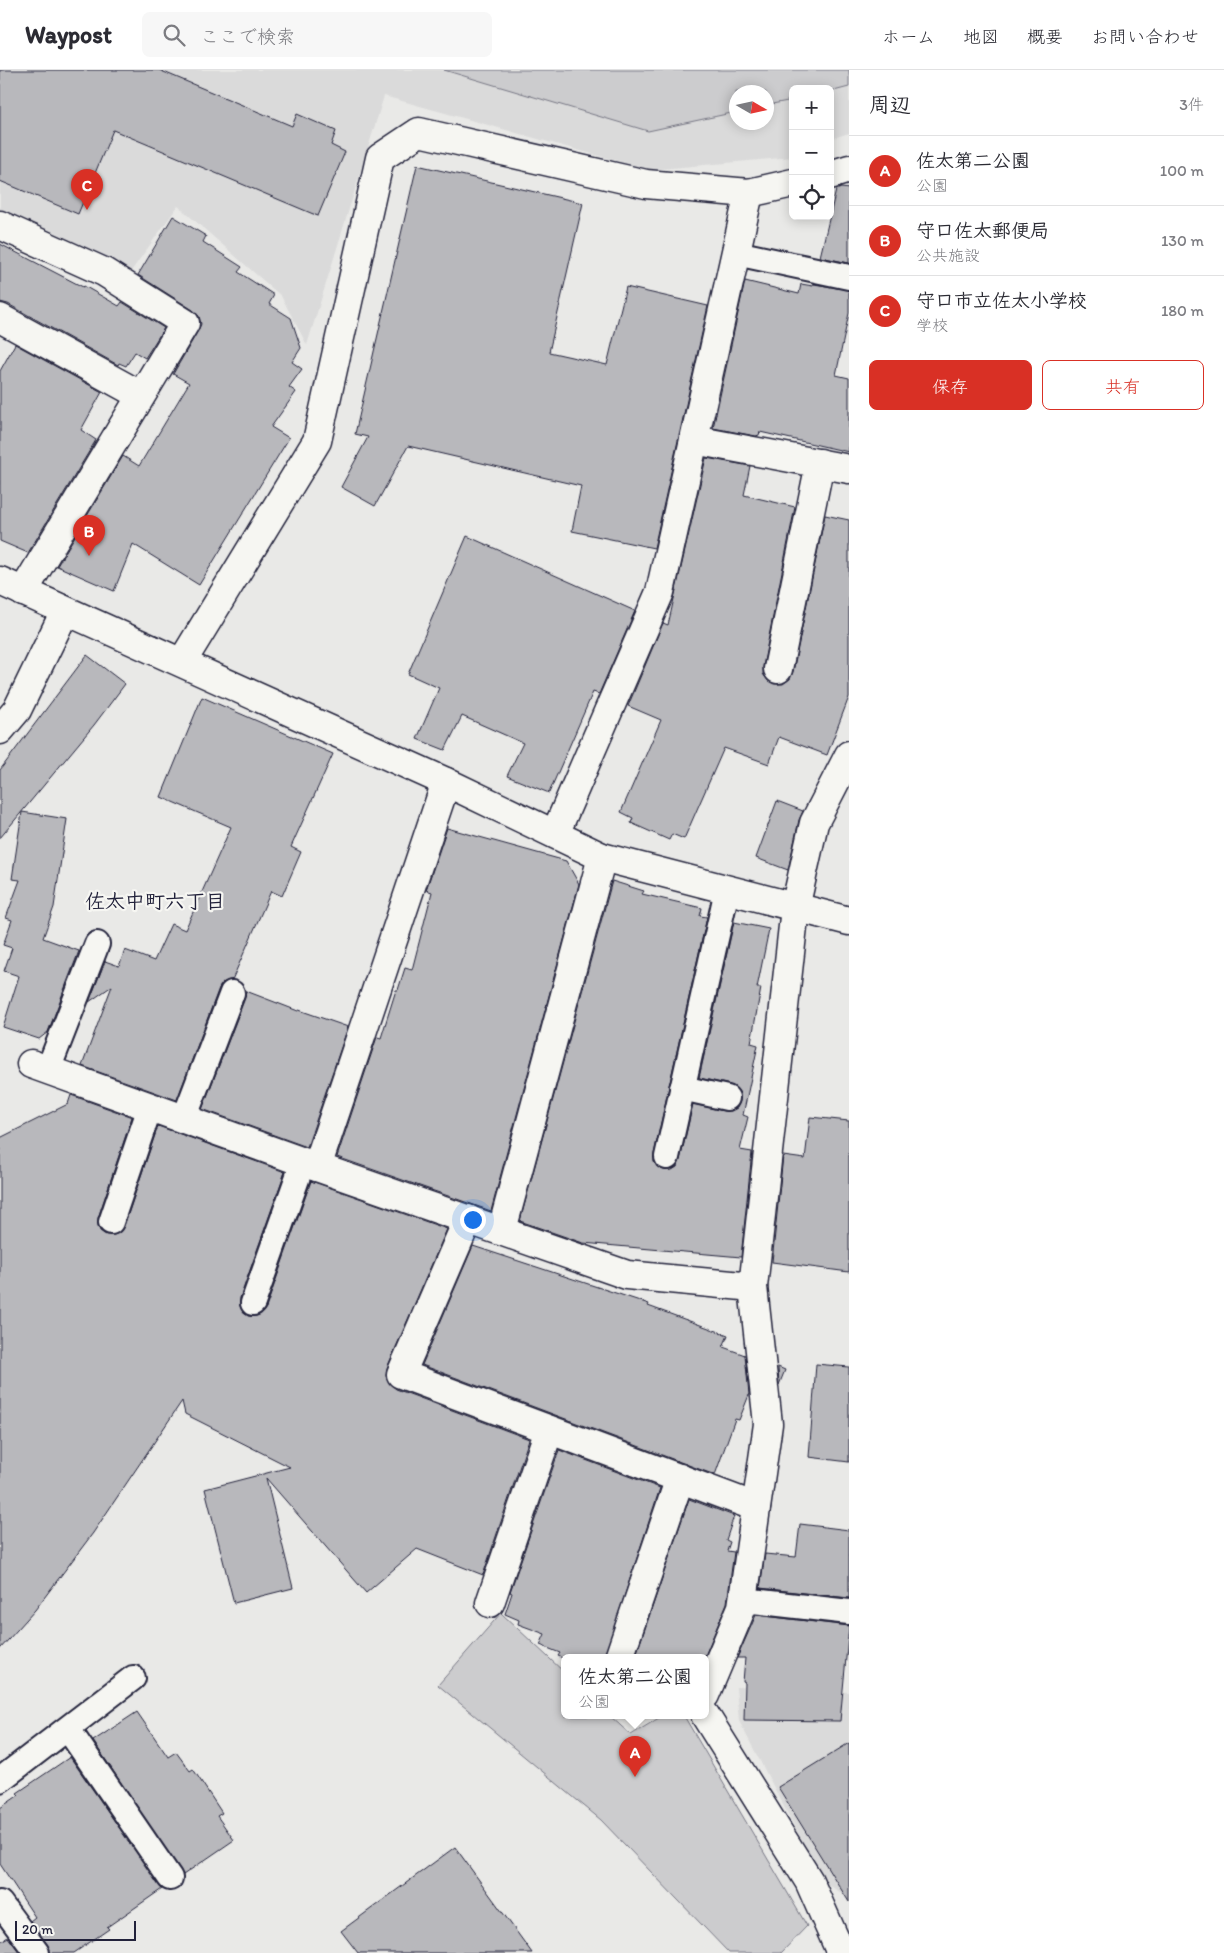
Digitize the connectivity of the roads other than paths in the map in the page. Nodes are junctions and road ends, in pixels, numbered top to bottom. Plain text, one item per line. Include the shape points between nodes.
1 (849, 169) edge
2 (834, 174) edge
3 (789, 184) edge
4 (749, 193) junction
5 (0, 224) edge
6 (736, 253) junction
7 (849, 277) edge
8 (0, 318) edge
9 (140, 395) junction
10 (694, 440) junction
11 (820, 464) junction
12 (849, 469) edge
13 (12, 587) edge
14 (65, 611) junction
15 (182, 662) junction
16 (778, 669) dead end
17 (0, 730) edge
18 (849, 755) edge
19 (446, 782) junction
20 (555, 834) junction
21 (602, 857) junction
22 (727, 890) junction
23 (795, 908) junction
24 (849, 922) edge
25 (97, 944) dead end
26 (232, 993) dead end
27 (39, 1067) joint
28 (682, 1088) junction
29 (727, 1098) dead end
30 (150, 1107) junction
31 (184, 1119) junction
32 (667, 1157) dead end
33 (310, 1164) junction
34 (468, 1219) junction
35 (111, 1222) dead end
36 (502, 1230) junction
37 (753, 1287) junction
38 (253, 1303) dead end
39 (550, 1430) junction
40 (680, 1478) junction
41 (756, 1507) junction
42 (744, 1600) junction
43 (490, 1603) dead end
44 (849, 1612) edge
45 (620, 1654) edge
46 (133, 1678) dead end
47 (709, 1686) edge
48 (708, 1719) edge
49 (68, 1729) junction
50 (0, 1780) edge
51 (170, 1878) dead end
52 (0, 1903) edge
53 (37, 1953) edge
54 (841, 1953) edge

1 - 2 street
3 - 4 street
4 - 6 street
4 - 15 street via 646,184 419,132 380,158 317,441
5 - 9 street via 104,272 185,323
6 - 7 lane
6 - 10 street
8 - 9 street
9 - 13 street
10 - 11 street
10 - 20 street via 660,592
11 - 12 street
11 - 16 street
13 - 14 street
14 - 15 street
14 - 17 street via 17,710
15 - 19 street
18 - 23 street via 814,823
19 - 20 street
19 - 33 street
20 - 21 street
21 - 22 street
21 - 36 street
22 - 23 street
22 - 28 lane
23 - 24 street
23 - 37 street
25 - 27 lane
26 - 31 lane
27 - 30 street
28 - 29 lane
28 - 32 lane
30 - 31 street
30 - 35 lane
31 - 33 street
33 - 34 street
33 - 38 lane
34 - 36 street
34 - 39 street via 401,1374
36 - 37 street via 627,1275
37 - 41 street via 768,1424
39 - 40 street
39 - 43 street
40 - 41 street
40 - 45 street
41 - 42 street
42 - 44 lane
42 - 47 street
46 - 49 lane
48 - 54 street via 809,1881
49 - 50 lane
49 - 51 lane
52 - 53 lane

